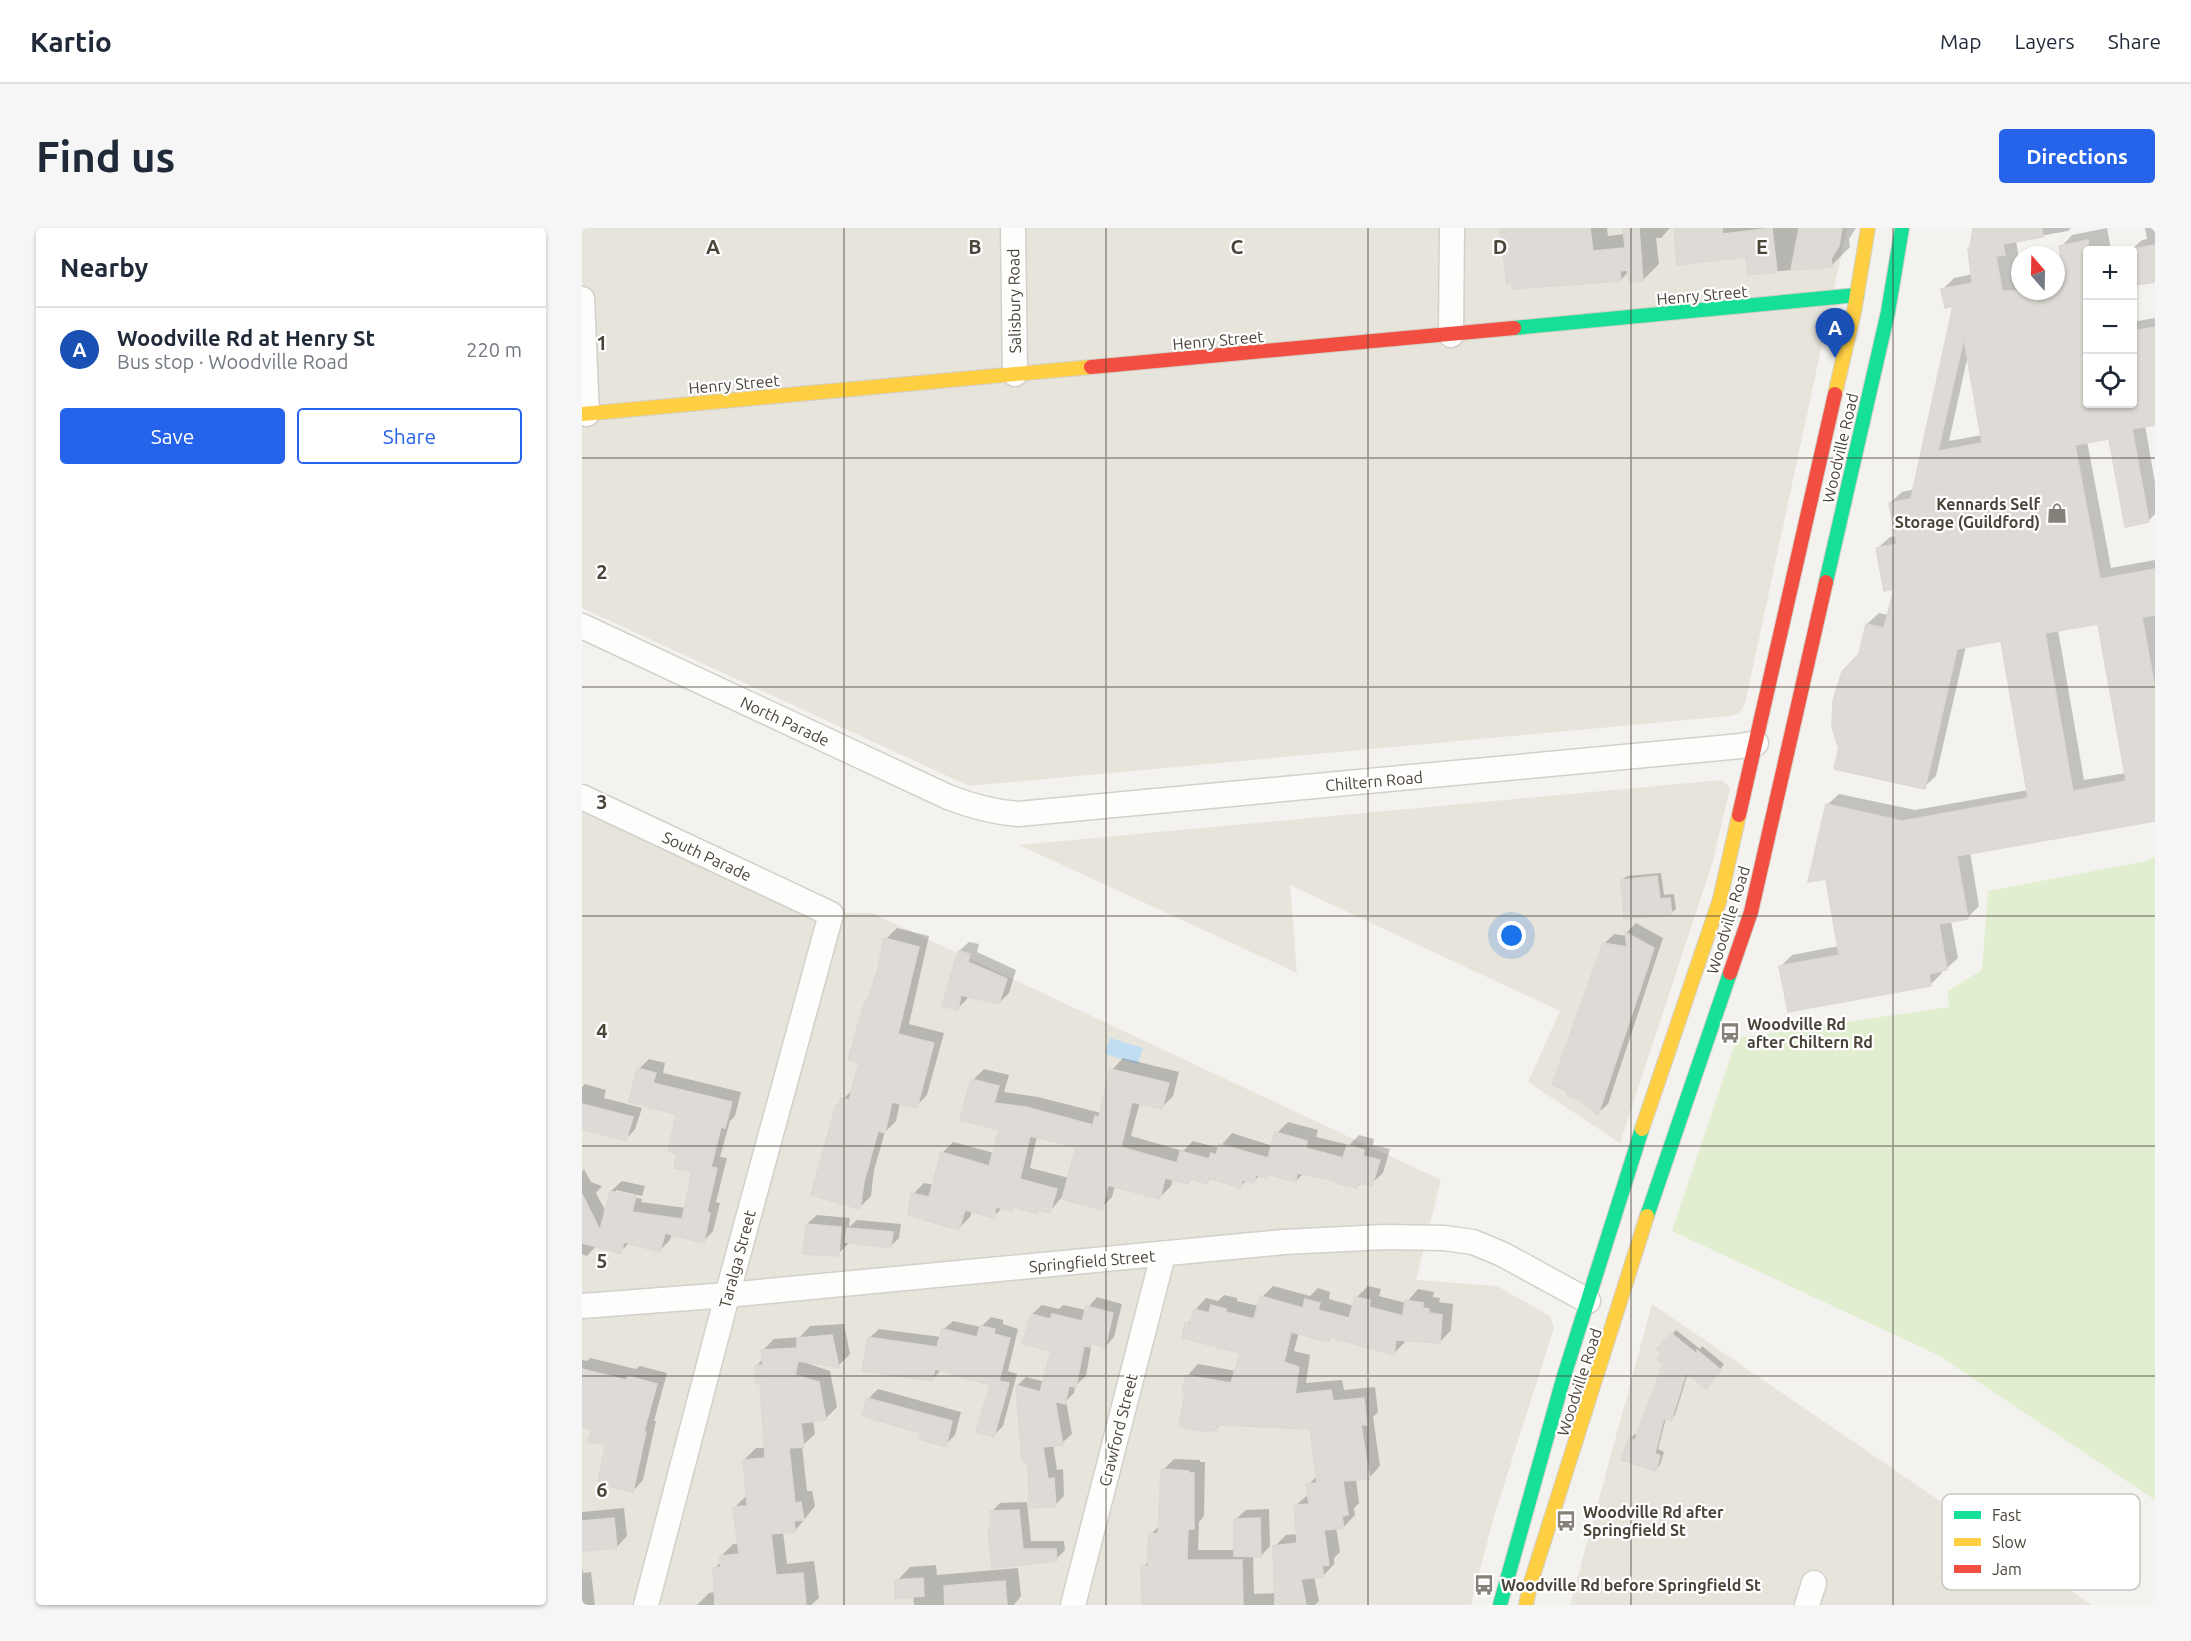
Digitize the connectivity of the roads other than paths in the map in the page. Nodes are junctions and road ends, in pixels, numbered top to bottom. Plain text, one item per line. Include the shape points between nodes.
1 (1013, 228) edge
2 (1452, 228) edge
3 (1868, 228) edge
4 (1902, 228) edge
5 (1857, 295) junction
6 (582, 299) edge
7 (1451, 335) junction
8 (1015, 374) junction
9 (585, 414) edge
10 (582, 626) edge
11 (1756, 743) junction
12 (582, 797) edge
13 (991, 811) joint
14 (831, 914) joint
15 (1163, 1255) junction
16 (727, 1295) junction
17 (1588, 1301) junction
18 (582, 1306) edge
19 (645, 1605) edge
20 (1073, 1605) edge
21 (1500, 1605) edge
22 (1526, 1605) edge

1 - 8 street, Salisbury Road
2 - 7 street
3 - 5 main road, Woodville Road
4 - 22 main road, Woodville Road via 1888,312 1750,912 1658,1184
5 - 7 main road, Henry Street
5 - 11 main road, Woodville Road
6 - 9 street
7 - 8 main road, Henry Street
8 - 9 main road, Henry Street
10 - 13 street, North Parade via 948,797
11 - 13 street, Chiltern Road via 1018,814
11 - 17 main road, Woodville Road via 1720,899
12 - 14 street, South Parade
14 - 16 street, Taralga Street
15 - 16 street, Springfield Street
15 - 17 street, Springfield Street via 1351,1238 1444,1238 1473,1242 1502,1254
15 - 20 street, Crawford Street
16 - 18 street, Springfield Street
16 - 19 street, Taralga Street
17 - 21 main road, Woodville Road

